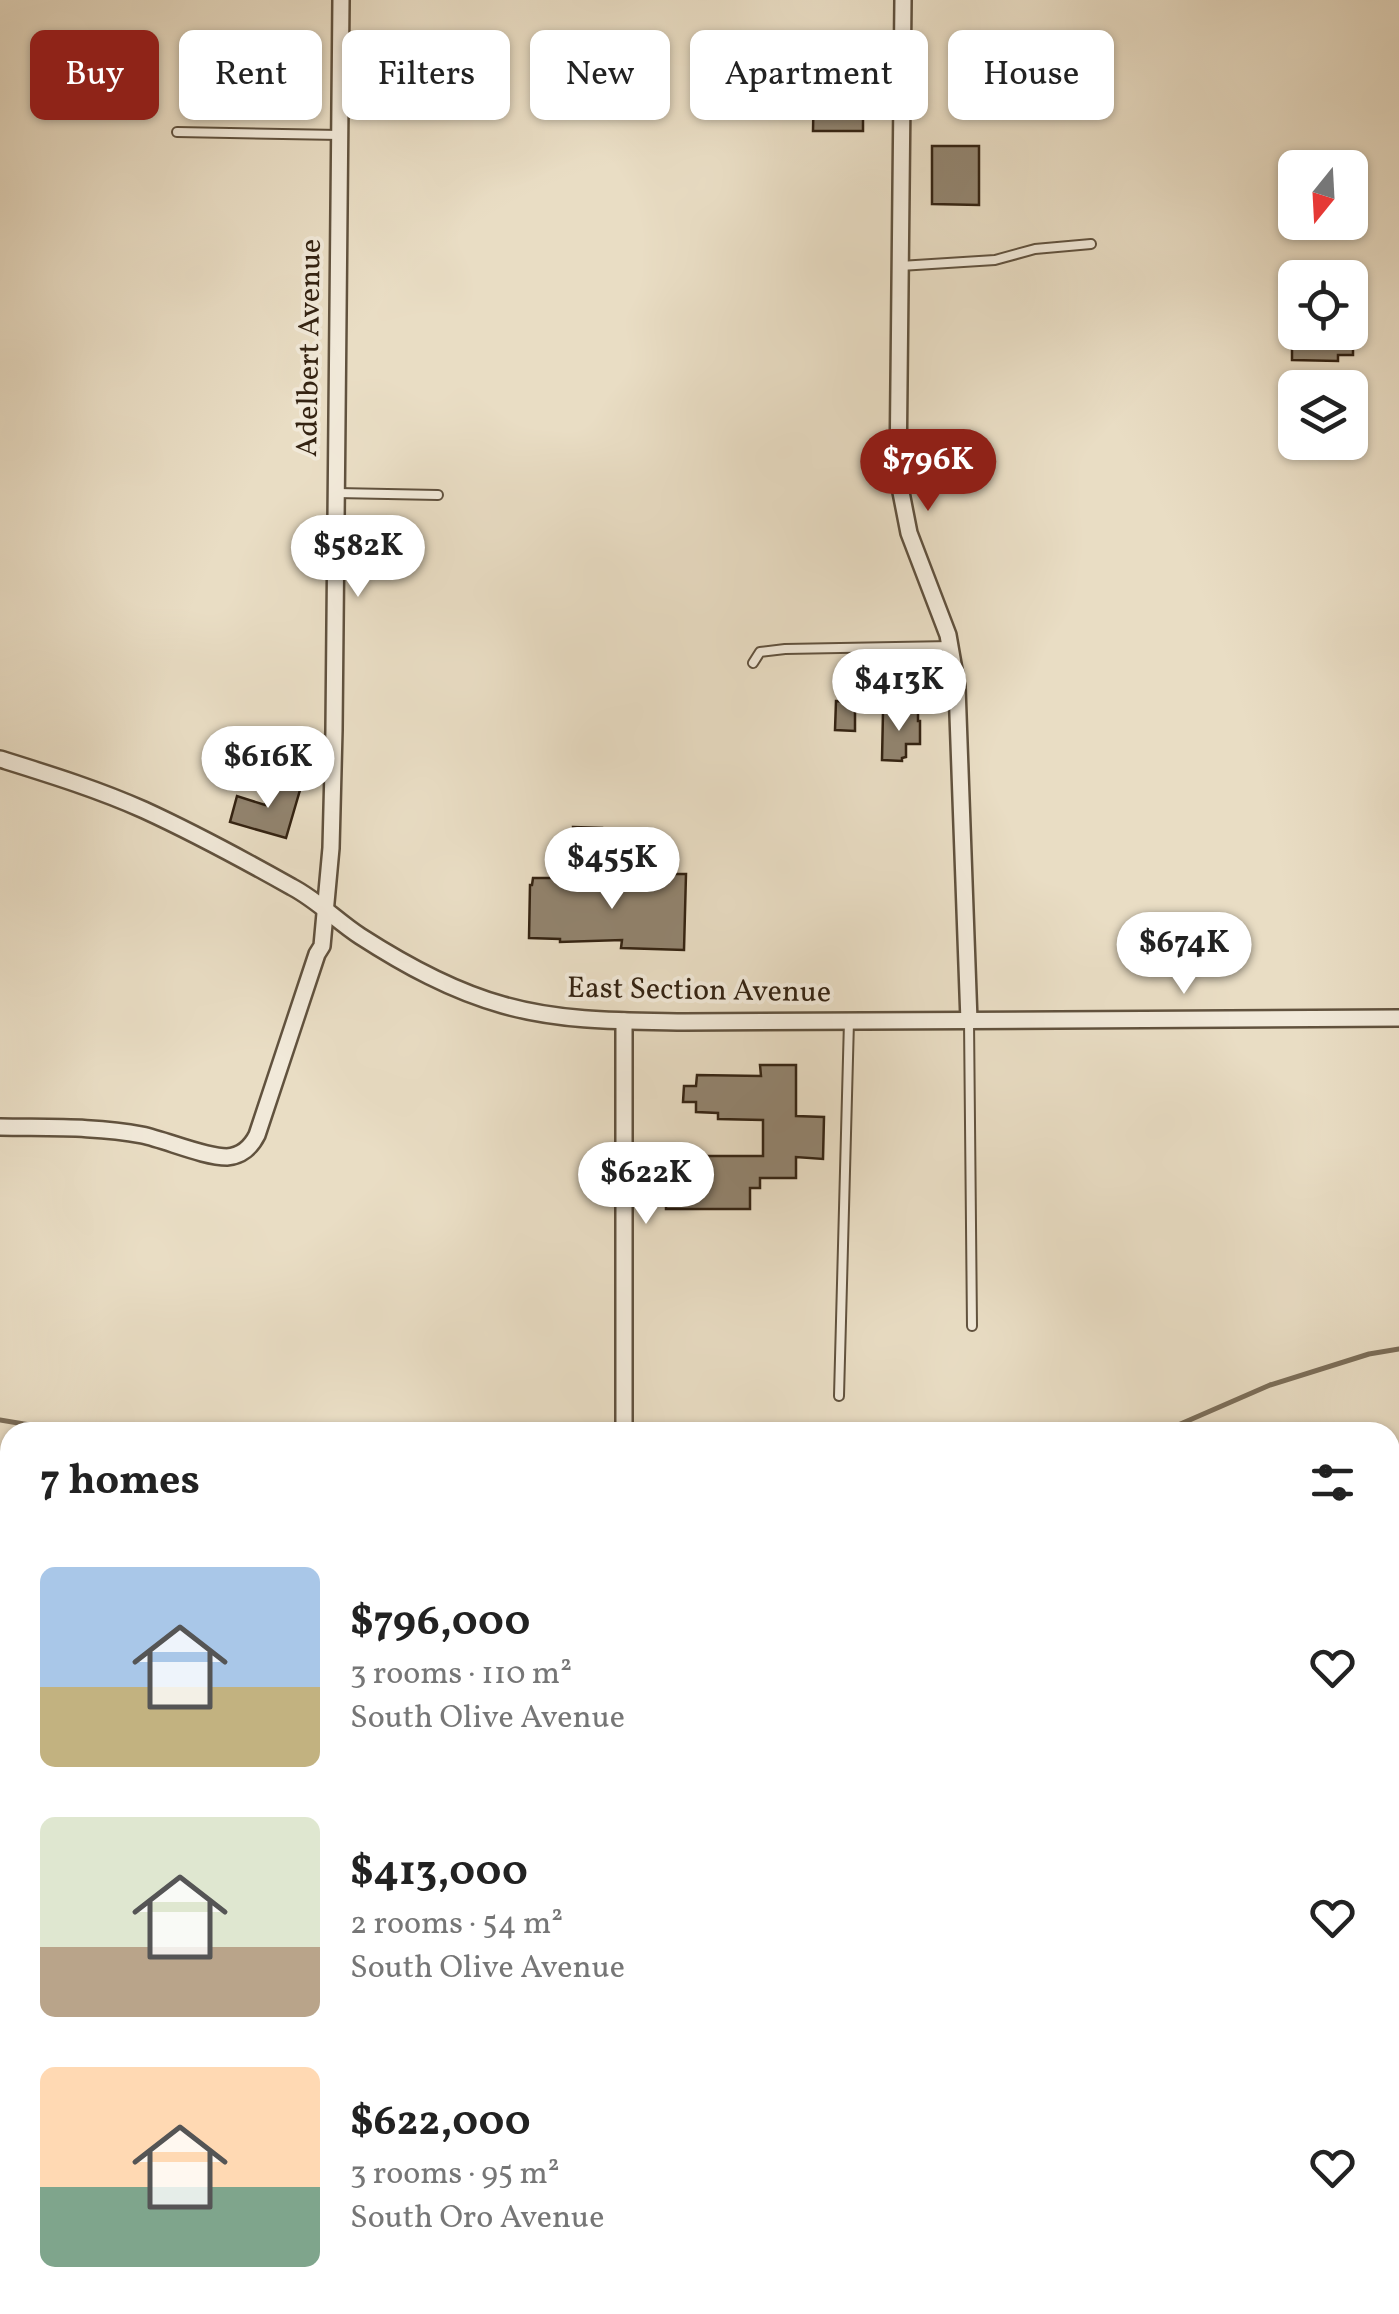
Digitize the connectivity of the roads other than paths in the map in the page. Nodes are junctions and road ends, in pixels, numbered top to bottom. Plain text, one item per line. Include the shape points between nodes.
1 (341, 0) edge
2 (903, 0) edge
3 (177, 132) dead end
4 (340, 135) junction
5 (1091, 244) dead end
6 (900, 266) junction
7 (336, 493) junction
8 (438, 495) dead end
9 (950, 646) junction
10 (752, 663) dead end
11 (0, 759) edge
12 (325, 910) junction
13 (1399, 1018) edge
14 (624, 1021) junction
15 (849, 1021) junction
16 (968, 1021) junction
17 (0, 1127) edge
18 (972, 1326) dead end
19 (839, 1396) dead end
20 (624, 1422) edge

1 - 4 street, Adelbert Avenue
2 - 6 street
3 - 4 lane
4 - 7 street, Adelbert Avenue
5 - 6 lane
6 - 9 street via 898,477 909,533
7 - 8 lane
7 - 12 street, Adelbert Avenue
9 - 10 lane via 785,649 760,652
9 - 16 street via 957,687
11 - 12 street, East Section Avenue via 143,810 290,885
12 - 14 street, East Section Avenue via 456,989 553,1016
12 - 17 street, Adelbert Avenue via 322,946 258,1135 246,1151 220,1156 141,1135
13 - 16 street, East Section Avenue
14 - 15 street, East Section Avenue
14 - 20 street
15 - 16 street, East Section Avenue
15 - 19 lane
16 - 18 lane

